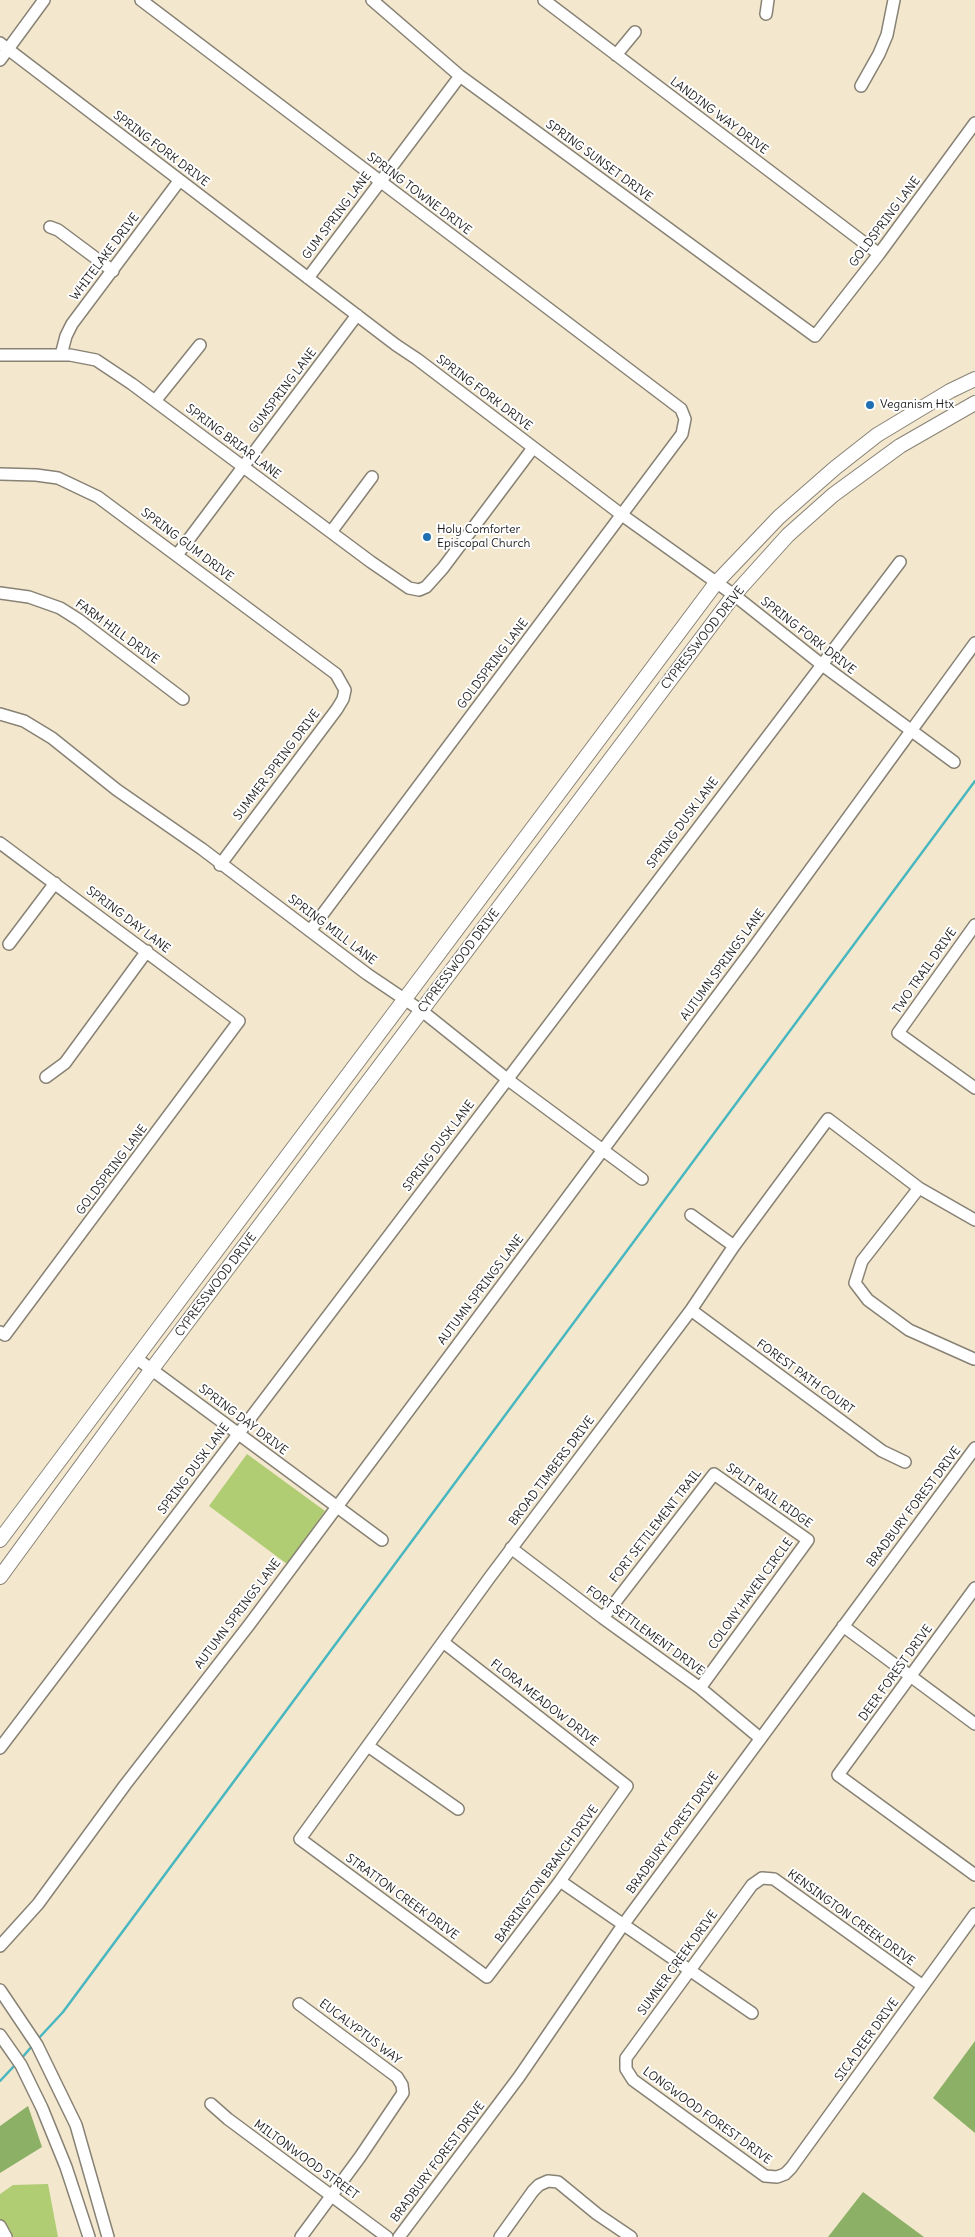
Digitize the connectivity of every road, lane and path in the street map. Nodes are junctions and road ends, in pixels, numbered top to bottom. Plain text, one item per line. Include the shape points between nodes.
1 (44, 0) edge
2 (141, 0) edge
3 (372, 0) edge
4 (544, 0) edge
5 (768, 0) edge
6 (894, 0) edge
7 (766, 14) dead end
8 (635, 32) dead end
9 (4, 46) edge
10 (616, 55) junction
11 (0, 60) edge
12 (460, 76) junction
13 (861, 86) dead end
14 (975, 123) edge
15 (180, 181) junction
16 (380, 182) junction
17 (50, 227) dead end
18 (879, 254) junction
19 (112, 270) junction
20 (308, 278) junction
21 (357, 315) junction
22 (815, 336) joint
23 (200, 345) dead end
24 (0, 355) edge
25 (62, 356) junction
26 (975, 379) edge
27 (155, 401) junction
28 (975, 403) edge
29 (681, 409) joint
30 (881, 433) junction
31 (533, 448) junction
32 (894, 450) junction
33 (243, 467) junction
34 (0, 474) edge
35 (372, 477) dead end
36 (622, 515) junction
37 (331, 532) junction
38 (177, 555) junction
39 (900, 562) dead end
40 (716, 583) junction
41 (0, 593) edge
42 (734, 595) junction
43 (975, 643) edge
44 (821, 664) junction
45 (339, 680) joint
46 (183, 699) dead end
47 (0, 714) edge
48 (912, 732) junction
49 (954, 762) dead end
50 (565, 784) junction
51 (581, 798) junction
52 (0, 843) edge
53 (220, 865) junction
54 (55, 883) junction
55 (974, 930) edge
56 (310, 931) junction
57 (9, 944) dead end
58 (147, 952) junction
59 (404, 999) junction
60 (422, 1011) junction
61 (239, 1021) joint
62 (46, 1077) dead end
63 (507, 1079) junction
64 (975, 1088) edge
65 (603, 1150) junction
66 (269, 1178) junction
67 (642, 1179) dead end
68 (919, 1188) junction
69 (287, 1191) junction
70 (691, 1215) dead end
71 (975, 1220) edge
72 (734, 1246) junction
73 (690, 1310) junction
74 (3, 1333) edge
75 (136, 1358) junction
76 (974, 1359) edge
77 (152, 1370) junction
78 (237, 1435) junction
79 (975, 1448) edge
80 (905, 1462) dead end
81 (714, 1474) joint
82 (338, 1506) junction
83 (0, 1540) edge
84 (382, 1540) dead end
85 (808, 1540) joint
86 (511, 1548) junction
87 (0, 1577) edge
88 (975, 1588) edge
89 (603, 1618) junction
90 (843, 1626) junction
91 (443, 1642) junction
92 (910, 1676) junction
93 (700, 1688) junction
94 (975, 1724) edge
95 (760, 1738) junction
96 (368, 1746) junction
97 (0, 1748) edge
98 (627, 1786) joint
99 (458, 1809) dead end
100 (300, 1839) joint
101 (975, 1875) edge
102 (762, 1878) joint
103 (560, 1881) junction
104 (975, 1914) edge
105 (623, 1925) junction
106 (0, 1946) edge
107 (690, 1970) junction
108 (487, 1977) joint
109 (922, 1986) junction
110 (0, 1990) edge
111 (299, 2004) dead end
112 (752, 2013) dead end
113 (0, 2035) edge
114 (626, 2069) joint
115 (211, 2104) dead end
116 (777, 2177) joint
117 (331, 2195) junction
118 (0, 2226) edge
119 (6, 2237) edge
120 (88, 2237) edge
121 (108, 2237) edge
122 (301, 2237) edge
123 (387, 2237) edge
124 (399, 2237) edge
125 (500, 2237) edge
126 (631, 2237) edge

1 - 9 street
2 - 16 street, SPRING TOWNE DRIVE
3 - 12 street, SPRING SUNSET DRIVE
4 - 10 street, LANDING WAY DRIVE
5 - 7 street
6 - 13 street via 879,54
8 - 10 street
9 - 11 street
9 - 15 street, SPRING FORK DRIVE
10 - 18 street, LANDING WAY DRIVE
12 - 16 street, GUM SPRING LANE
12 - 22 street, SPRING SUNSET DRIVE
14 - 18 street, GOLDSPRING LANE
15 - 19 street, WHITELAKE DRIVE
15 - 20 street, SPRING FORK DRIVE
16 - 20 street, GUM SPRING LANE
16 - 29 street, SPRING TOWNE DRIVE
17 - 19 street
18 - 22 street, GOLDSPRING LANE
19 - 25 street, WHITELAKE DRIVE via 72,324
20 - 21 street, SPRING FORK DRIVE
21 - 31 street, SPRING FORK DRIVE
21 - 33 street, GUMSPRING LANE
23 - 27 street
24 - 25 street, SPRING BRIAR LANE
25 - 27 street, SPRING BRIAR LANE via 96,360
26 - 30 main road, CYPRESSWOOD DRIVE
27 - 33 street, SPRING BRIAR LANE
28 - 32 main road, CYPRESSWOOD DRIVE
29 - 36 street, GOLDSPRING LANE via 685,419 682,434
30 - 32 main road
30 - 40 main road, CYPRESSWOOD DRIVE via 796,501
31 - 36 street, SPRING FORK DRIVE
31 - 37 street, SPRING BRIAR LANE via 431,581 419,590 409,588
32 - 42 main road, CYPRESSWOOD DRIVE via 833,495 788,535
33 - 37 street, SPRING BRIAR LANE
33 - 38 street, GUMSPRING LANE
34 - 38 street, SPRING GUM DRIVE via 58,478 89,490
35 - 37 street
36 - 40 street, SPRING FORK DRIVE
36 - 56 street, GOLDSPRING LANE
38 - 45 street, SPRING GUM DRIVE via 336,674
39 - 44 street, SPRING DUSK LANE
40 - 42 street, SPRING FORK DRIVE
40 - 50 main road, CYPRESSWOOD DRIVE
41 - 46 street, FARM HILL DRIVE via 29,596 60,608
42 - 44 street, SPRING FORK DRIVE
42 - 51 main road, CYPRESSWOOD DRIVE
43 - 48 street, AUTUMN SPRINGS LANE
44 - 48 street, SPRING FORK DRIVE
44 - 63 street, SPRING DUSK LANE
45 - 53 street, SUMMER SPRING DRIVE via 345,690 337,709
47 - 53 street, SPRING MILL LANE via 24,721 52,738
48 - 49 street, SPRING FORK DRIVE
48 - 65 street, AUTUMN SPRINGS LANE
50 - 51 main road
50 - 59 main road, CYPRESSWOOD DRIVE
51 - 60 main road, CYPRESSWOOD DRIVE
52 - 54 street, SPRING DAY LANE
53 - 56 street, SPRING MILL LANE
54 - 57 street
54 - 58 street, SPRING DAY LANE
55 - 64 street, TWO TRAIL DRIVE via 898,1033
56 - 59 street, SPRING MILL LANE
58 - 61 street, SPRING DAY LANE
58 - 62 street via 65,1063
59 - 60 street, SPRING MILL LANE
59 - 66 main road, CYPRESSWOOD DRIVE
60 - 63 street, SPRING MILL LANE
60 - 69 main road, CYPRESSWOOD DRIVE
61 - 74 street, GOLDSPRING LANE
63 - 65 street, SPRING MILL LANE
63 - 78 street, SPRING DUSK LANE
65 - 67 street, SPRING MILL LANE
65 - 82 street, AUTUMN SPRINGS LANE
66 - 69 main road
66 - 75 main road, CYPRESSWOOD DRIVE
68 - 71 street
68 - 72 street, BROAD TIMBERS DRIVE via 828,1119
68 - 76 street via 862,1261 855,1284 868,1300 908,1330
69 - 77 main road, CYPRESSWOOD DRIVE
70 - 72 street
72 - 73 street, BROAD TIMBERS DRIVE
73 - 80 street, FOREST PATH COURT via 882,1451
73 - 86 street, BROAD TIMBERS DRIVE
75 - 77 street, SPRING DAY DRIVE
75 - 83 main road, CYPRESSWOOD DRIVE
77 - 78 street, SPRING DAY DRIVE
77 - 87 main road, CYPRESSWOOD DRIVE
78 - 82 street, SPRING DAY DRIVE
78 - 97 street, SPRING DUSK LANE
79 - 90 street, BRADBURY FOREST DRIVE
81 - 85 street, SPLIT RAIL RIDGE
81 - 89 street, FORT SETTLEMENT TRAIL
82 - 84 street, SPRING DAY DRIVE
82 - 106 street, AUTUMN SPRINGS LANE via 38,1904
85 - 93 street, COLONY HAVEN CIRCLE
86 - 89 street, FORT SETTLEMENT DRIVE
86 - 91 street, BROAD TIMBERS DRIVE
88 - 92 street, DEER FOREST DRIVE
89 - 93 street, FORT SETTLEMENT DRIVE
90 - 92 street
90 - 95 street, BRADBURY FOREST DRIVE
91 - 96 street, BROAD TIMBERS DRIVE
91 - 98 street, FLORA MEADOW DRIVE
92 - 94 street
92 - 101 street, DEER FOREST DRIVE via 838,1775
93 - 95 street, FORT SETTLEMENT DRIVE
95 - 105 street, BRADBURY FOREST DRIVE
96 - 99 street
96 - 100 street, BROAD TIMBERS DRIVE
98 - 103 street, BARRINGTON BRANCH DRIVE
100 - 108 street, STRATTON CREEK DRIVE
102 - 107 street, SUMNER CREEK DRIVE via 752,1885
102 - 109 street, KENSINGTON CREEK DRIVE via 774,1879
103 - 105 street
103 - 108 street, BARRINGTON BRANCH DRIVE
104 - 109 street, SICA DEER DRIVE
105 - 107 street
105 - 124 street, BRADBURY FOREST DRIVE via 519,2077
107 - 112 street
107 - 114 street, SUMNER CREEK DRIVE via 626,2058
109 - 116 street, SICA DEER DRIVE via 791,2168
110 - 121 street via 37,2045 76,2125
111 - 117 street, EUCALYPTUS WAY via 396,2077 402,2085 401,2098
113 - 120 street via 21,2064 42,2108 66,2167
114 - 116 street, LONGWOOD FOREST DRIVE via 633,2080 765,2176
115 - 117 street, MILTONWOOD STREET
117 - 122 street
117 - 123 street, MILTONWOOD STREET
118 - 119 street
125 - 126 street via 533,2191 548,2181 558,2182

